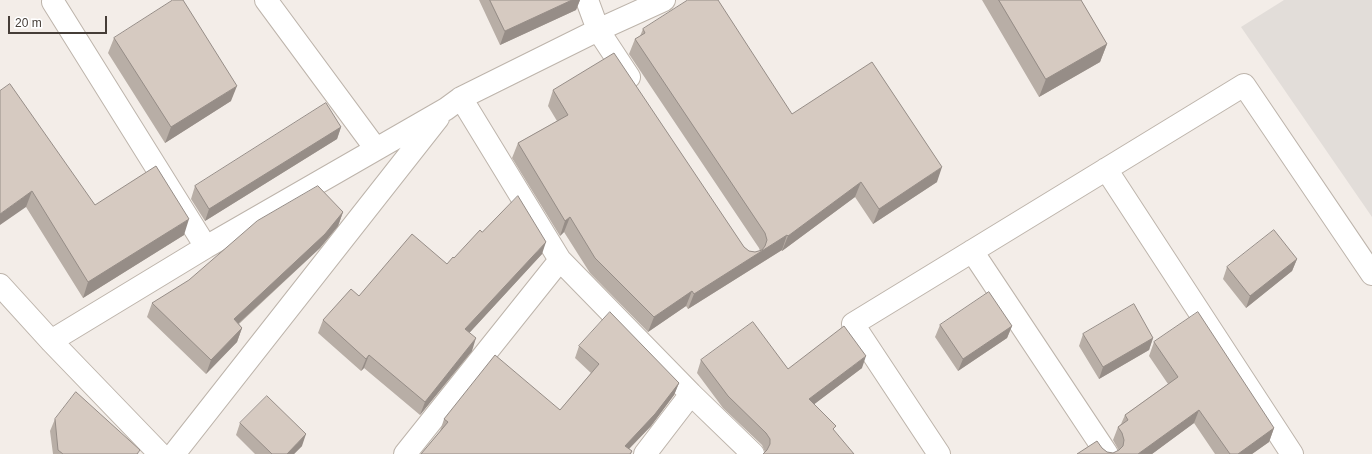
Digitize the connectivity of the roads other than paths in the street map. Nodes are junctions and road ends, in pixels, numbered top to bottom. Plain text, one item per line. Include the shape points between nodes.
1 (266, 0) edge
2 (587, 0) edge
3 (664, 0) edge
4 (53, 2) dead end
5 (598, 30) junction
6 (642, 96) edge
7 (453, 103) junction
8 (376, 150) junction
9 (1106, 169) junction
10 (206, 247) junction
11 (972, 251) junction
12 (560, 260) junction
13 (1372, 274) edge
14 (0, 285) edge
15 (51, 341) junction
16 (691, 394) junction
17 (160, 454) edge
18 (174, 454) edge
19 (405, 454) edge
20 (645, 454) edge
21 (753, 454) edge
22 (939, 454) edge
23 (1107, 454) edge
24 (1292, 454) edge

1 - 8 street
2 - 5 street
3 - 5 street
4 - 10 street
5 - 6 street
5 - 7 street
7 - 8 street
7 - 12 street
7 - 18 street
8 - 10 street
9 - 11 street
9 - 13 street via 1244,86
9 - 24 street
10 - 15 street
11 - 22 street via 853,324
11 - 23 street
12 - 16 street
12 - 19 street
14 - 15 street
15 - 17 street
16 - 20 street
16 - 21 street

